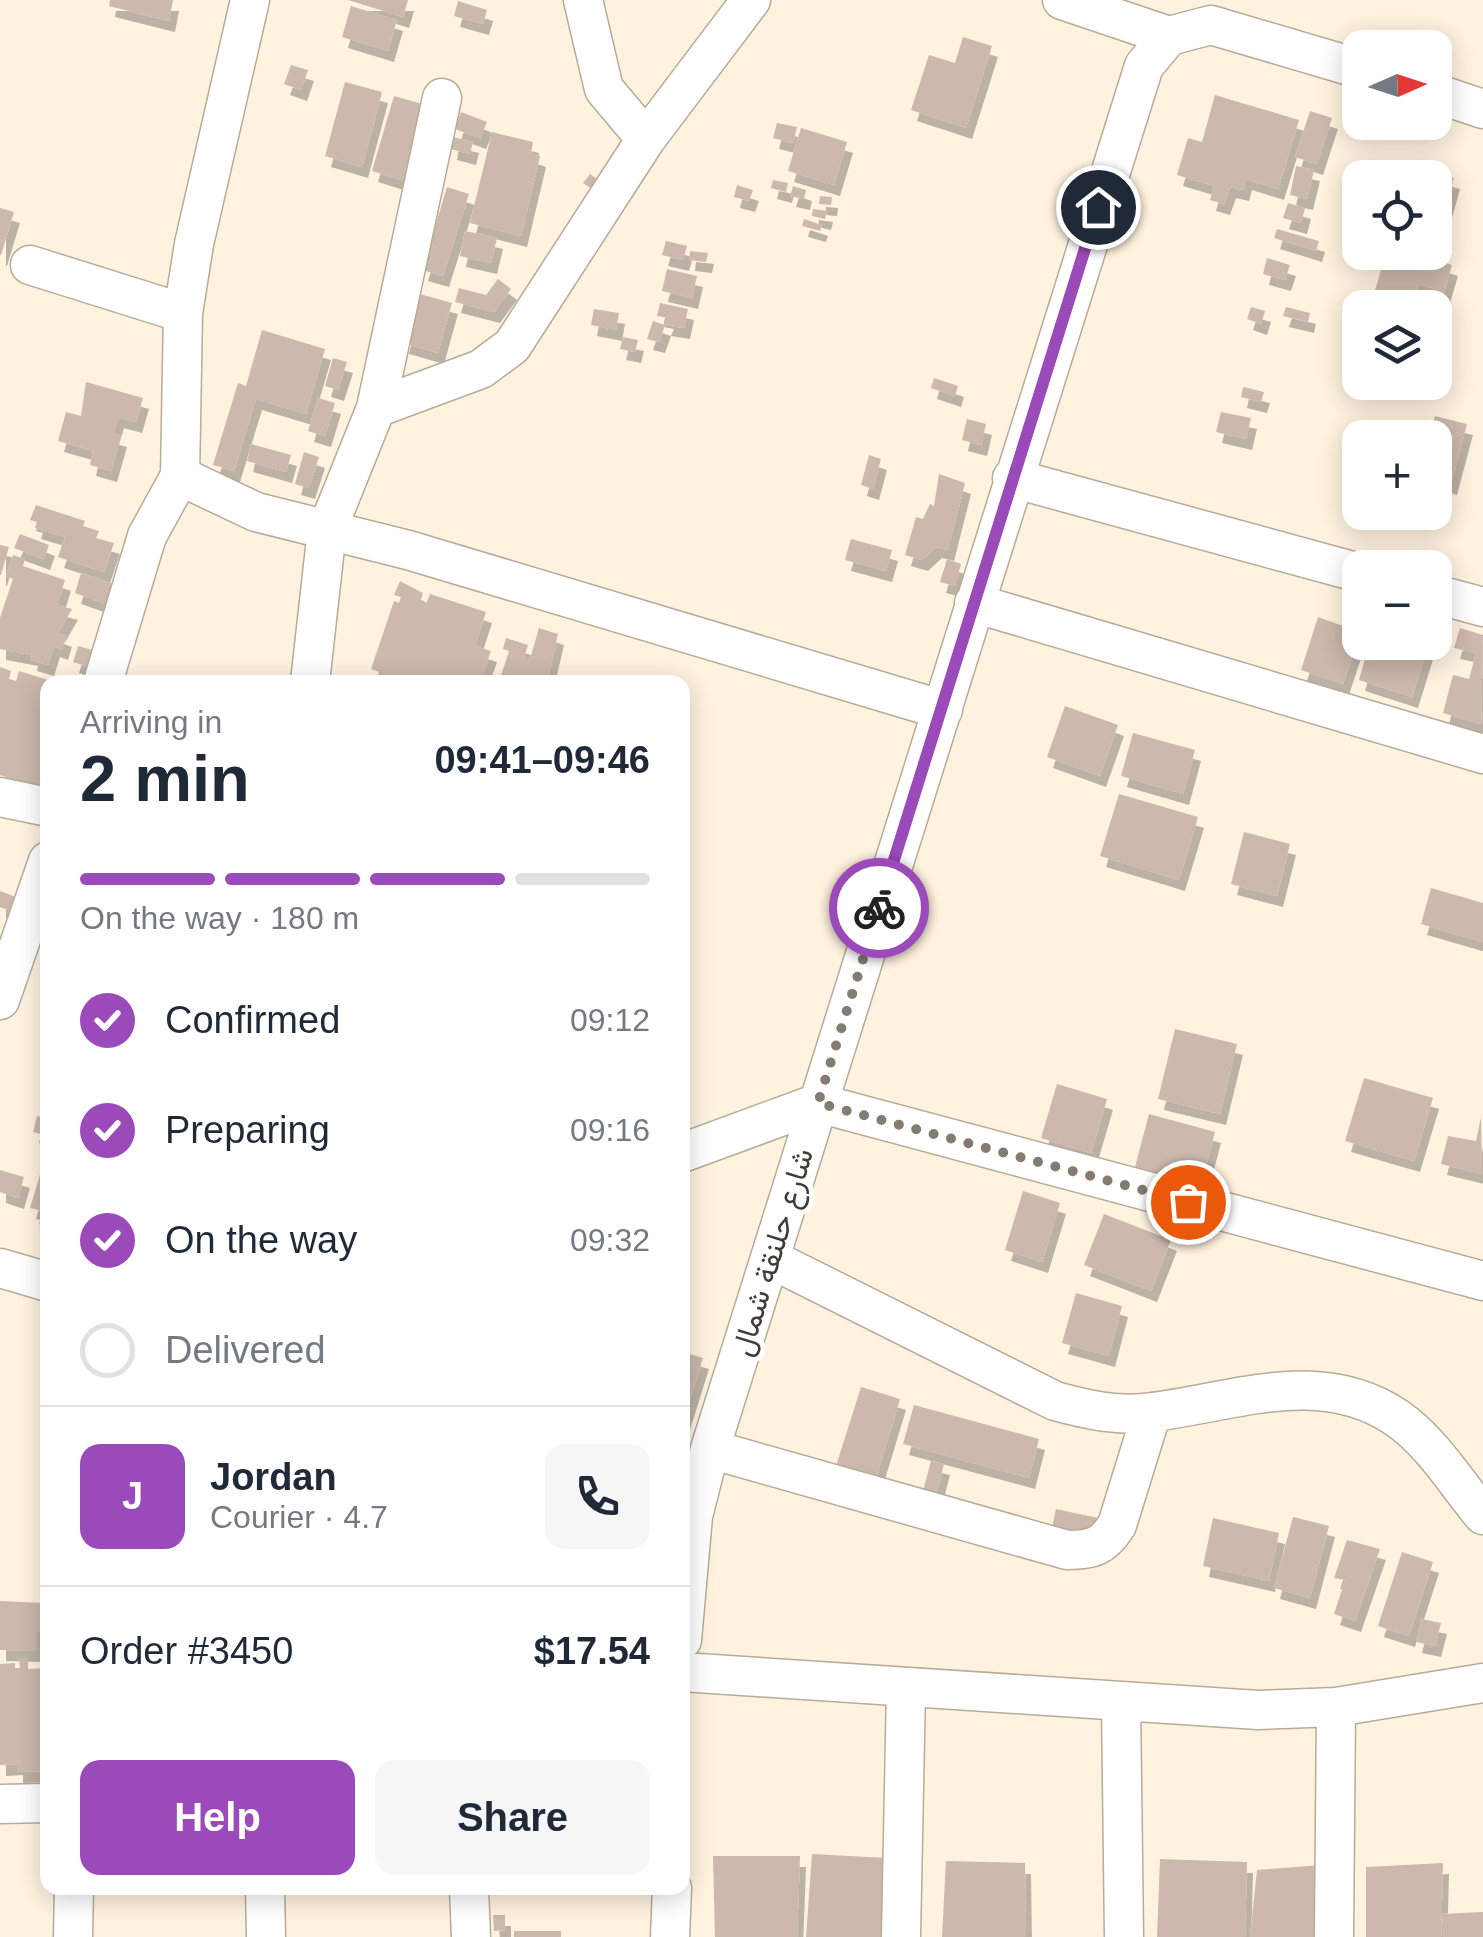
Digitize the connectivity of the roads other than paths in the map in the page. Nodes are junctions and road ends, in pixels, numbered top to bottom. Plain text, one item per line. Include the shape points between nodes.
1 (250, 0) edge
2 (583, 0) edge
3 (751, 0) edge
4 (1062, 0) edge
5 (1170, 36) junction
6 (1342, 64) edge
7 (442, 98) dead end
8 (1452, 99) edge
9 (1483, 109) edge
10 (646, 139) junction
11 (30, 265) dead end
12 (184, 313) junction
13 (376, 408) junction
14 (180, 476) junction
15 (1012, 478) junction
16 (327, 530) junction
17 (1342, 569) edge
18 (1452, 599) edge
19 (974, 602) junction
20 (1483, 607) edge
21 (105, 675) edge
22 (311, 675) edge
23 (943, 710) junction
24 (1483, 754) edge
25 (0, 797) edge
26 (40, 806) edge
27 (40, 884) edge
28 (0, 1000) edge
29 (818, 1103) junction
30 (690, 1150) edge
31 (771, 1259) junction
32 (0, 1268) edge
33 (40, 1280) edge
34 (1483, 1281) edge
35 (1152, 1412) junction
36 (700, 1456) edge
37 (1483, 1515) edge
38 (690, 1557) edge
39 (690, 1673) edge
40 (1483, 1683) edge
41 (906, 1688) junction
42 (1121, 1704) junction
43 (1336, 1707) junction
44 (40, 1802) edge
45 (0, 1804) edge
46 (74, 1895) edge
47 (265, 1895) edge
48 (469, 1895) edge
49 (672, 1895) edge
50 (72, 1937) edge
51 (266, 1937) edge
52 (471, 1937) edge
53 (670, 1937) edge
54 (901, 1937) edge
55 (1124, 1937) edge
56 (1334, 1937) edge

1 - 12 street
2 - 10 street via 604,89
3 - 10 street
4 - 5 street
5 - 6 street via 1211,25
5 - 15 street, شارع حلنقة شمال via 1144,66
7 - 13 street
8 - 9 street
10 - 13 street via 512,346 481,369
11 - 12 street
12 - 14 street
13 - 16 street
14 - 16 street via 256,512
14 - 21 street via 146,536
15 - 17 street
15 - 19 street, شارع حلنقة شمال
16 - 22 street
16 - 23 street
18 - 20 street
19 - 23 street, شارع حلنقة شمال
19 - 24 street
23 - 29 street, شارع حلنقة شمال
25 - 26 street
27 - 28 street
29 - 30 street
29 - 31 street, شارع حلنقة شمال
29 - 34 street
31 - 35 street via 1055,1402 1102,1413
31 - 36 street, شارع حلنقة شمال
32 - 33 street
35 - 36 street via 1117,1525 1092,1550 1066,1550
35 - 37 street via 1288,1388 1344,1394 1397,1418
36 - 38 street, شارع حلنقة شمال
39 - 41 street
40 - 43 street
41 - 42 street
41 - 54 street
42 - 43 street
42 - 55 street
43 - 56 street
44 - 45 street
46 - 50 street
47 - 51 street
48 - 52 street
49 - 53 street

